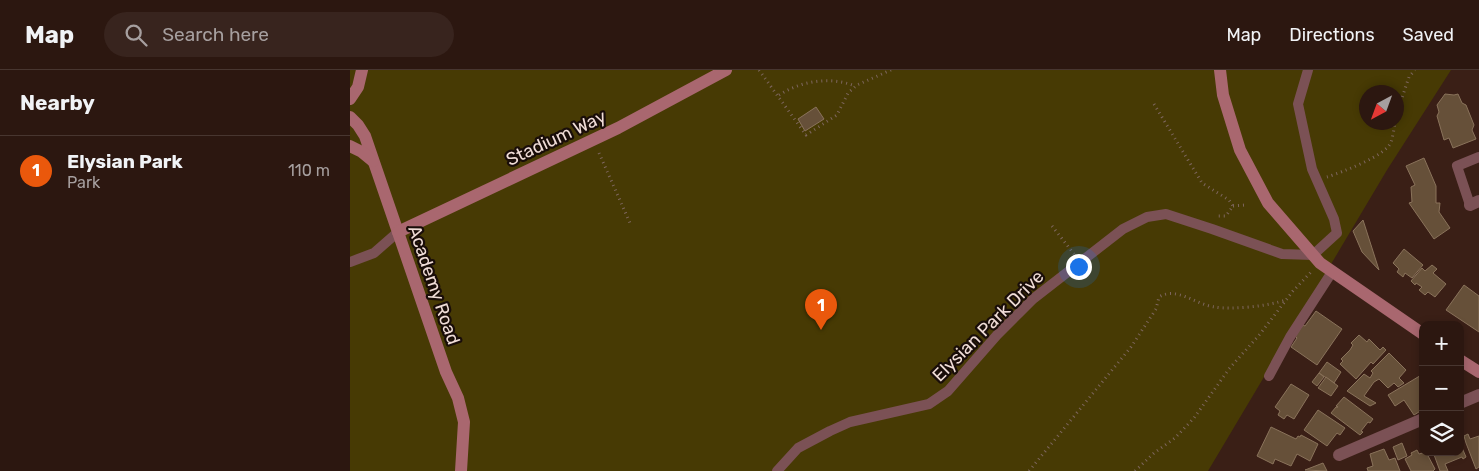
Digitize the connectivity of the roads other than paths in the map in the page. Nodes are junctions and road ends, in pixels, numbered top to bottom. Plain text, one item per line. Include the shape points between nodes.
1 (362, 70) edge
2 (726, 70) edge
3 (1220, 70) edge
4 (1308, 70) edge
5 (350, 99) edge
6 (350, 117) edge
7 (350, 146) edge
8 (1479, 157) edge
9 (374, 162) junction
10 (1474, 203) edge
11 (398, 232) junction
12 (1316, 259) junction
13 (350, 262) edge
14 (1332, 272) junction
15 (1419, 331) edge
16 (1464, 363) edge
17 (1479, 372) edge
18 (1268, 376) dead end
19 (1479, 395) edge
20 (1464, 401) edge
21 (1419, 421) edge
22 (1339, 456) dead end
23 (461, 471) edge
24 (777, 471) edge

1 - 5 street via 358,87
2 - 11 street, Stadium Way via 618,128
3 - 12 street via 1223,95 1240,150 1268,203
4 - 12 lane via 1298,104 1312,169 1337,233
6 - 9 street, Academy Road via 365,136
7 - 9 street
8 - 10 lane via 1457,166
9 - 11 street, Academy Road
11 - 13 lane via 374,254
11 - 23 street, Academy Road via 458,398 464,422
12 - 14 street
12 - 24 lane, Elysian Park Drive via 1282,254 1166,214 1147,217 1123,229 1033,299 948,391 929,404 850,422 830,430 798,448
14 - 15 street
14 - 18 lane
16 - 17 street
19 - 20 street
21 - 22 street

